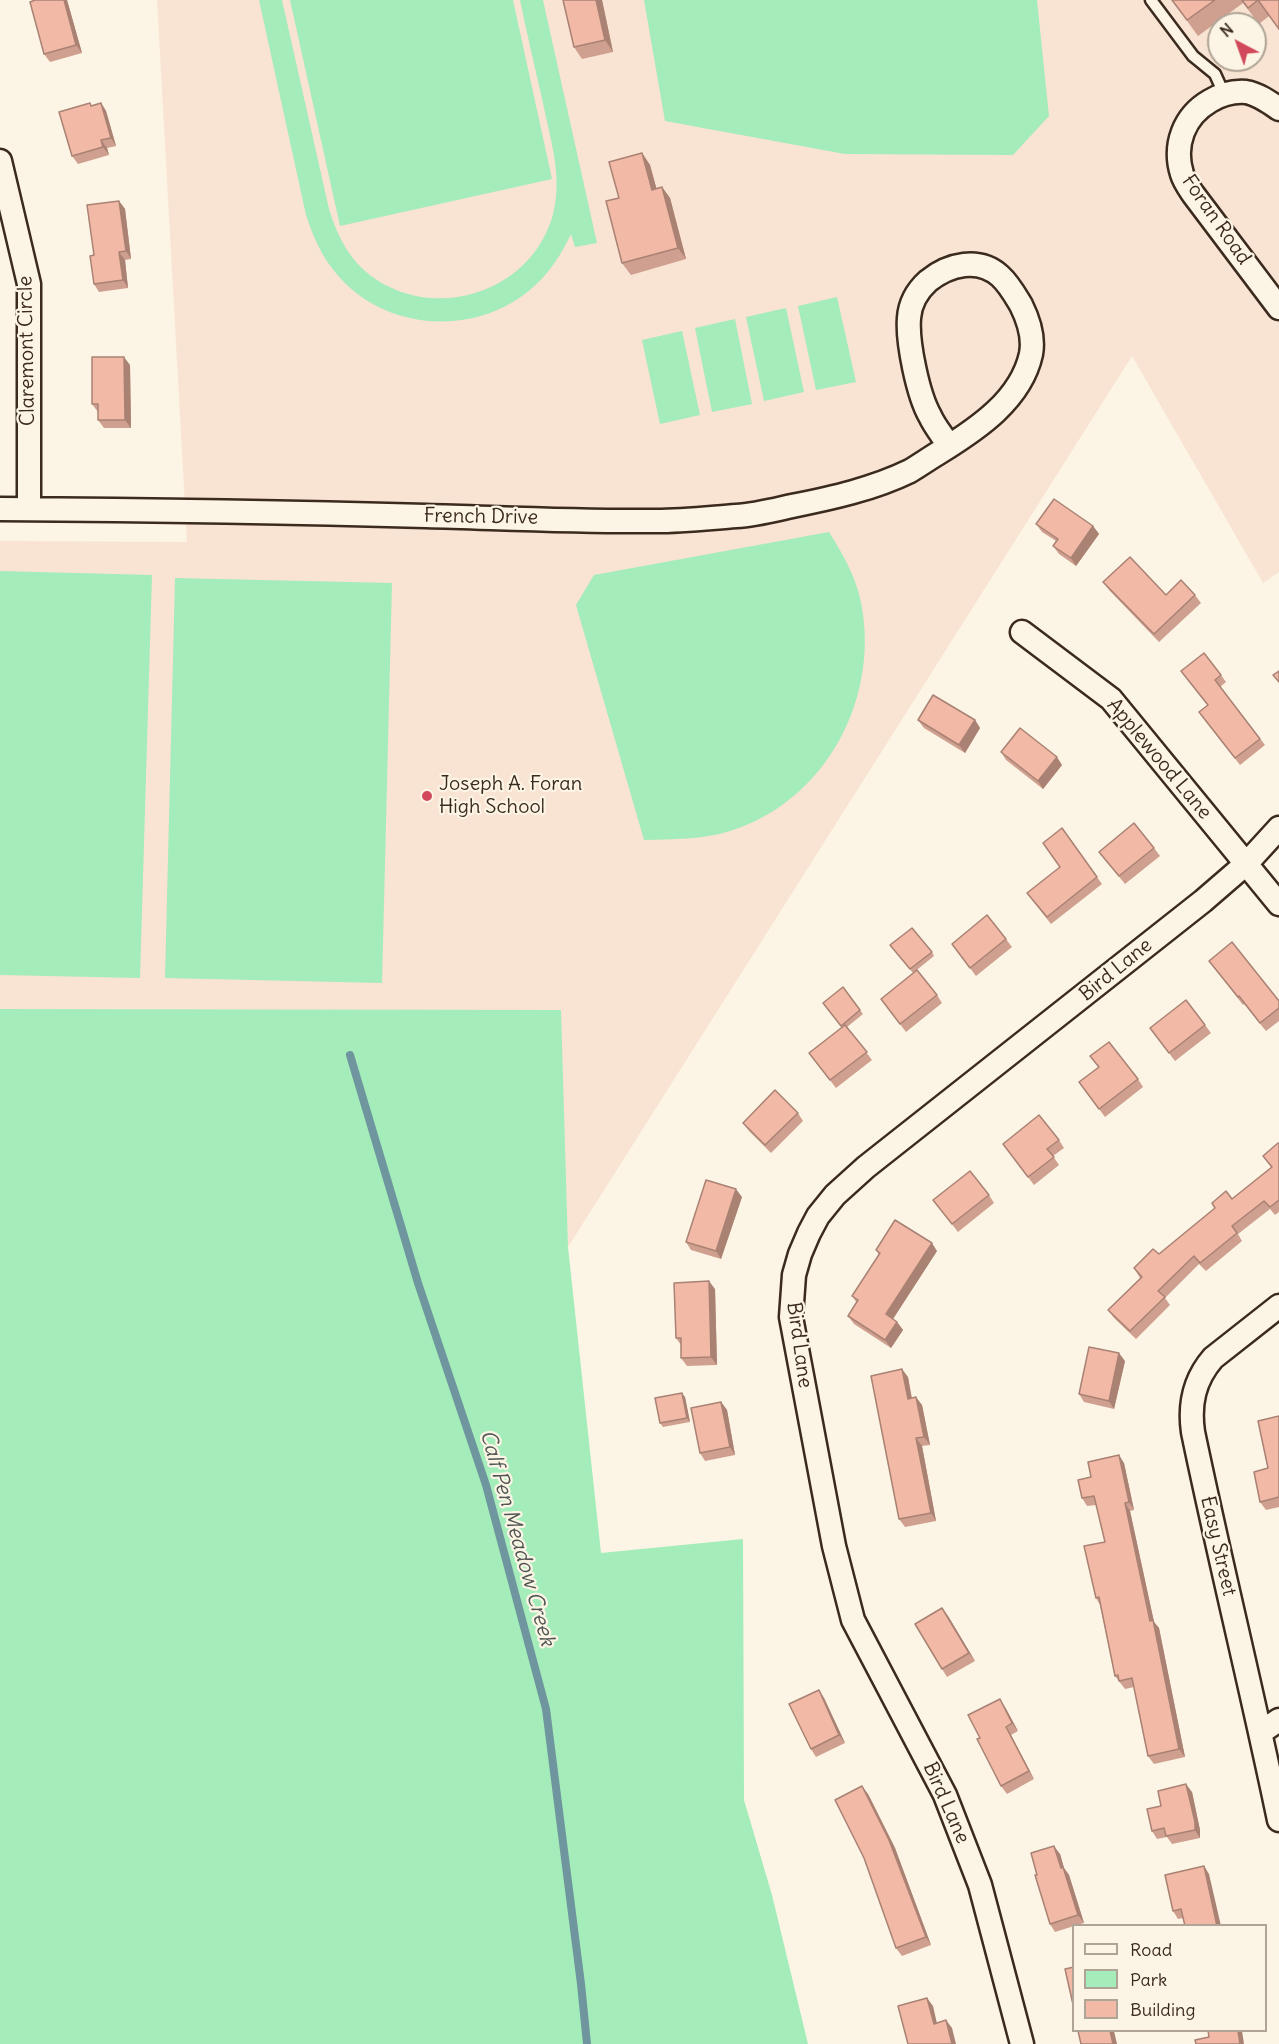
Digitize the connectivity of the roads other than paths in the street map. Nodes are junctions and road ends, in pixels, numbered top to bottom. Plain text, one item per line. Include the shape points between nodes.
1 (1151, 0) edge
2 (1224, 94) junction
3 (1279, 109) edge
4 (0, 161) edge
5 (1279, 308) edge
6 (949, 446) junction
7 (0, 508) edge
8 (29, 509) junction
9 (1022, 632) dead end
10 (1279, 828) edge
11 (1247, 863) junction
12 (1279, 904) edge
13 (1279, 1306) edge
14 (1270, 1726) edge
15 (1279, 1820) edge
16 (1022, 2044) edge

1 - 2 lane via 1193,56 1215,74
2 - 3 street via 1246,92
2 - 5 street, Foran Road via 1208,102 1184,127 1179,143 1182,175
4 - 8 street, Claremont Circle via 29,284
6 - 6 street, French Drive via 996,411 1017,386 1032,350 1030,329 1013,291 987,267 973,264 959,265 935,276 913,298 909,314 914,365 928,414
6 - 8 street, French Drive via 909,471 875,484 836,497 748,515 658,521
7 - 8 street, French Drive
9 - 11 street, Applewood Lane via 1111,699
10 - 11 street, Bird Lane
11 - 12 street, Applewood Lane
11 - 16 street, Bird Lane via 850,1181 808,1233 795,1275 791,1317 834,1546 853,1620 945,1794 980,1885
13 - 14 street, Easy Street via 1213,1358 1198,1381 1192,1402 1193,1432 1206,1495
14 - 15 street, Easy Street

